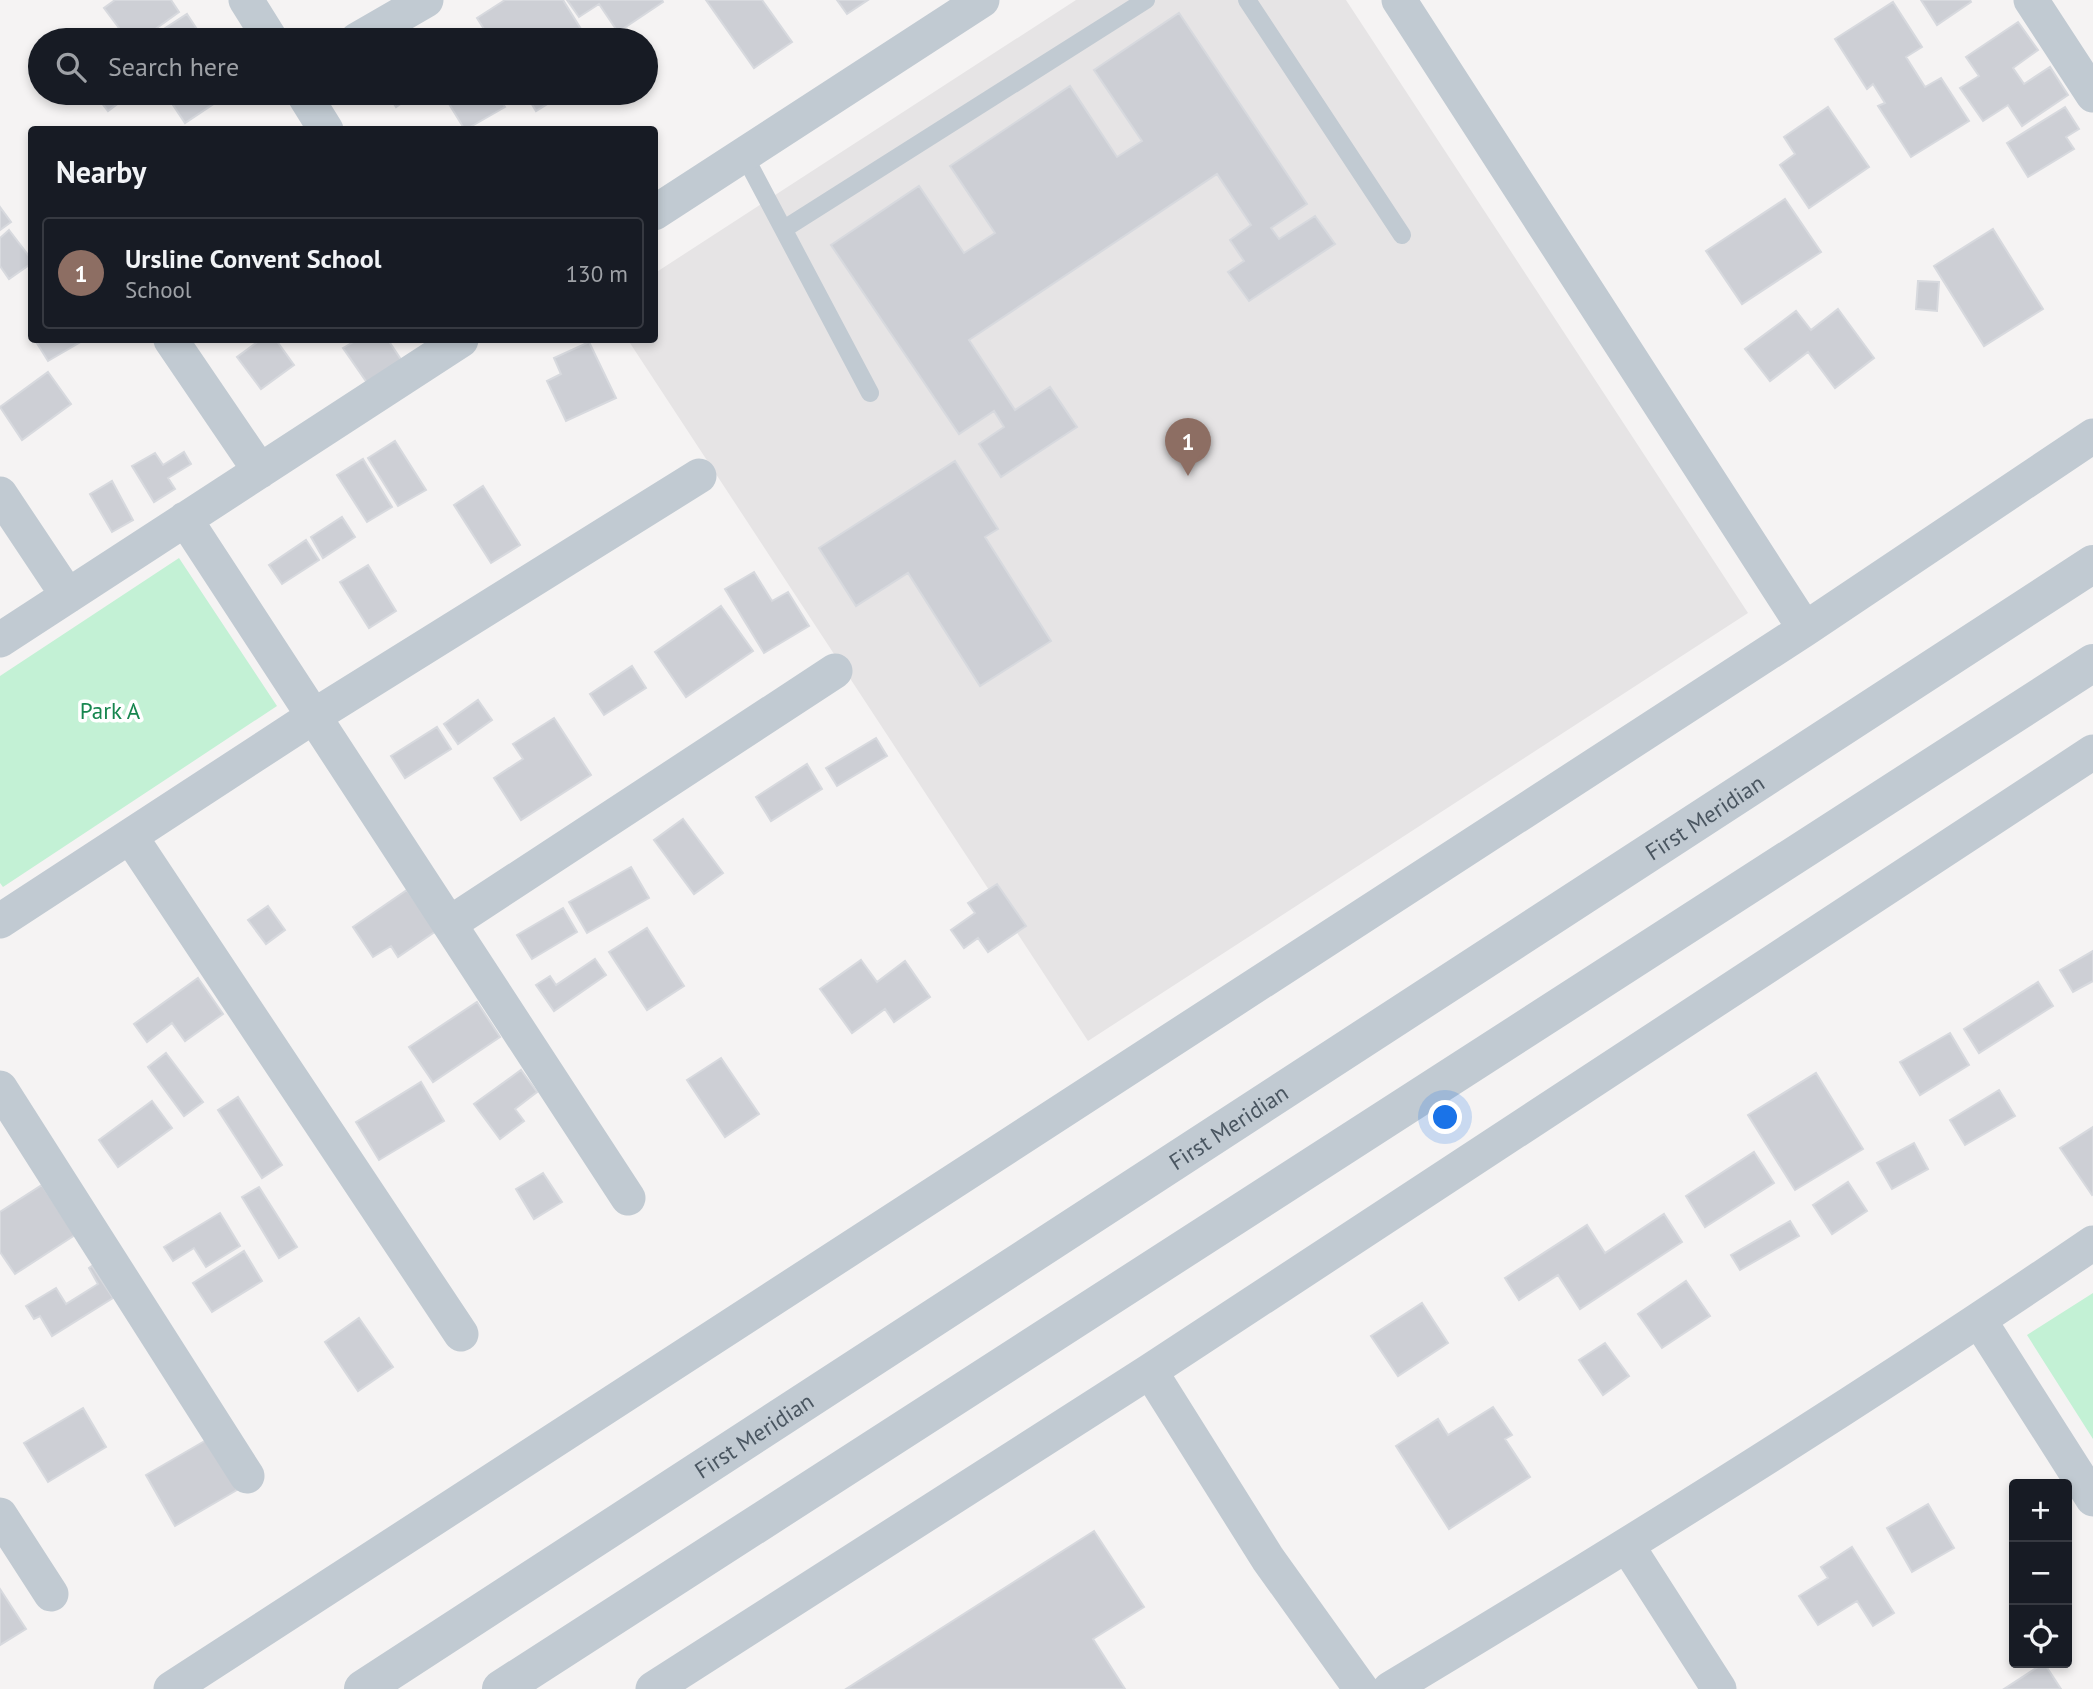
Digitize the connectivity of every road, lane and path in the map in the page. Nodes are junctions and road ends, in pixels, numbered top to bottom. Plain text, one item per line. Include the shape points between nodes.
1 (246, 0) edge
2 (426, 0) edge
3 (982, 0) edge
4 (1146, 0) edge
5 (1247, 0) edge
6 (1399, 0) edge
7 (2031, 0) edge
8 (264, 28) edge
9 (378, 28) edge
10 (2093, 95) edge
11 (310, 105) edge
12 (324, 126) edge
13 (744, 155) junction
14 (658, 210) edge
15 (784, 229) junction
16 (1402, 234) dead end
17 (173, 343) edge
18 (453, 343) edge
19 (870, 393) dead end
20 (2093, 436) edge
21 (260, 471) junction
22 (699, 476) dead end
23 (0, 494) edge
24 (185, 519) junction
25 (2093, 564) edge
26 (68, 596) junction
27 (1805, 629) junction
28 (0, 640) edge
29 (2093, 663) edge
30 (835, 671) dead end
31 (314, 716) junction
32 (2093, 752) edge
33 (130, 836) junction
34 (0, 921) edge
35 (449, 924) junction
36 (0, 1088) edge
37 (628, 1198) dead end
38 (2093, 1243) edge
39 (1979, 1320) junction
40 (461, 1334) dead end
41 (1150, 1371) junction
42 (247, 1476) dead end
43 (2093, 1499) edge
44 (0, 1515) edge
45 (1628, 1547) junction
46 (51, 1594) dead end
47 (171, 1689) edge
48 (363, 1689) edge
49 (501, 1689) edge
50 (653, 1689) edge
51 (1361, 1689) edge
52 (1390, 1689) edge
53 (1719, 1689) edge

1 - 8 street
2 - 9 street
3 - 13 street
4 - 15 lane
5 - 16 lane
6 - 27 street
7 - 10 street
11 - 12 street
13 - 14 street
13 - 15 lane
15 - 19 lane
17 - 21 street
18 - 21 street
20 - 27 street
21 - 24 street
22 - 31 street
23 - 26 street
24 - 26 street
24 - 31 street
25 - 48 street, First Meridian
26 - 28 street
27 - 47 street
29 - 49 street
30 - 35 street
31 - 33 street
31 - 35 street
32 - 41 street
33 - 34 street
33 - 40 street
35 - 37 street
36 - 42 street
38 - 39 street
39 - 43 street
39 - 45 street
41 - 50 street
41 - 51 street via 1268,1559
44 - 46 street
45 - 52 street
45 - 53 street

